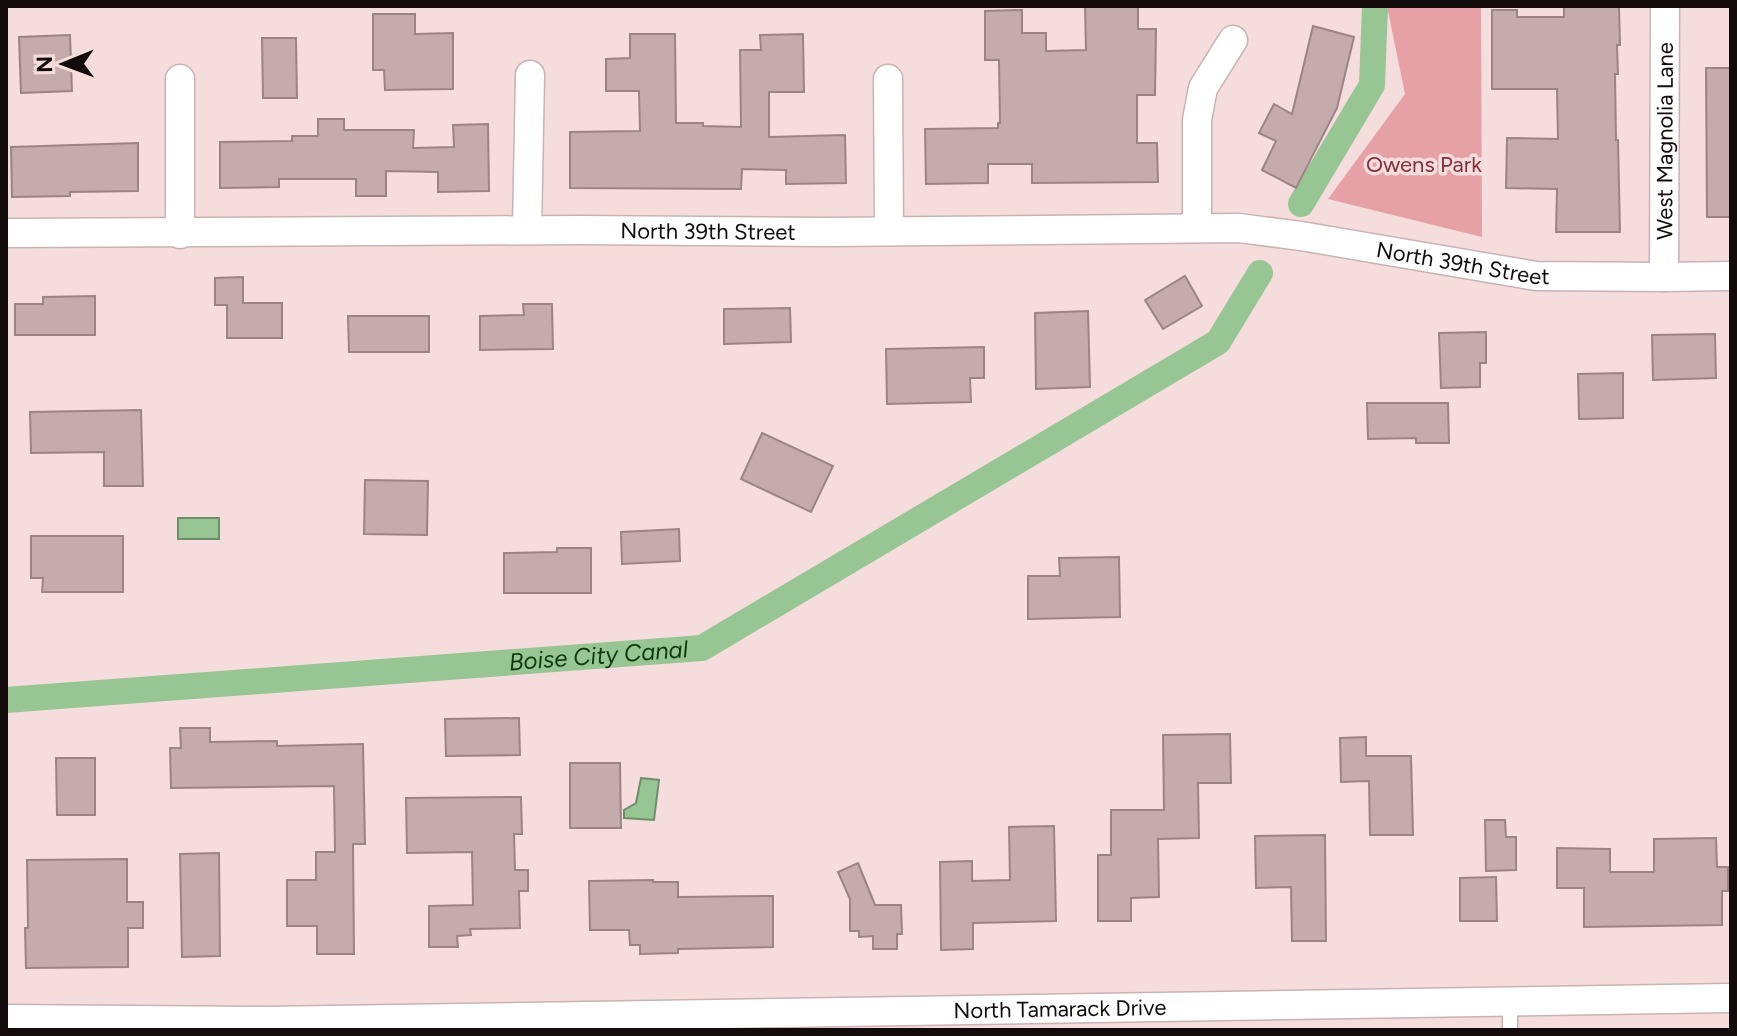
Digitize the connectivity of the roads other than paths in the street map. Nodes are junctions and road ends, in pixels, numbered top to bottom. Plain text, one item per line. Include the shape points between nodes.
1 (1665, 6) edge
2 (1233, 40) dead end
3 (530, 75) dead end
4 (180, 79) dead end
5 (888, 79) dead end
6 (1197, 228) junction
7 (527, 230) junction
8 (889, 231) junction
9 (6, 233) edge
10 (180, 234) junction
11 (1731, 276) edge
12 (1664, 277) junction
13 (1731, 998) edge
14 (1510, 1016) edge
15 (6, 1019) edge

1 - 12 street, West Magnolia Lane
2 - 6 street via 1203,88 1197,120
3 - 7 street
4 - 10 street
5 - 8 street
6 - 8 street, North 39th Street
6 - 12 street, North 39th Street via 1301,236 1536,276
7 - 8 street, North 39th Street
7 - 10 street, North 39th Street
9 - 10 street, North 39th Street
11 - 12 street, North 39th Street
13 - 14 street, North Tamarack Drive
14 - 15 street, North Tamarack Drive

